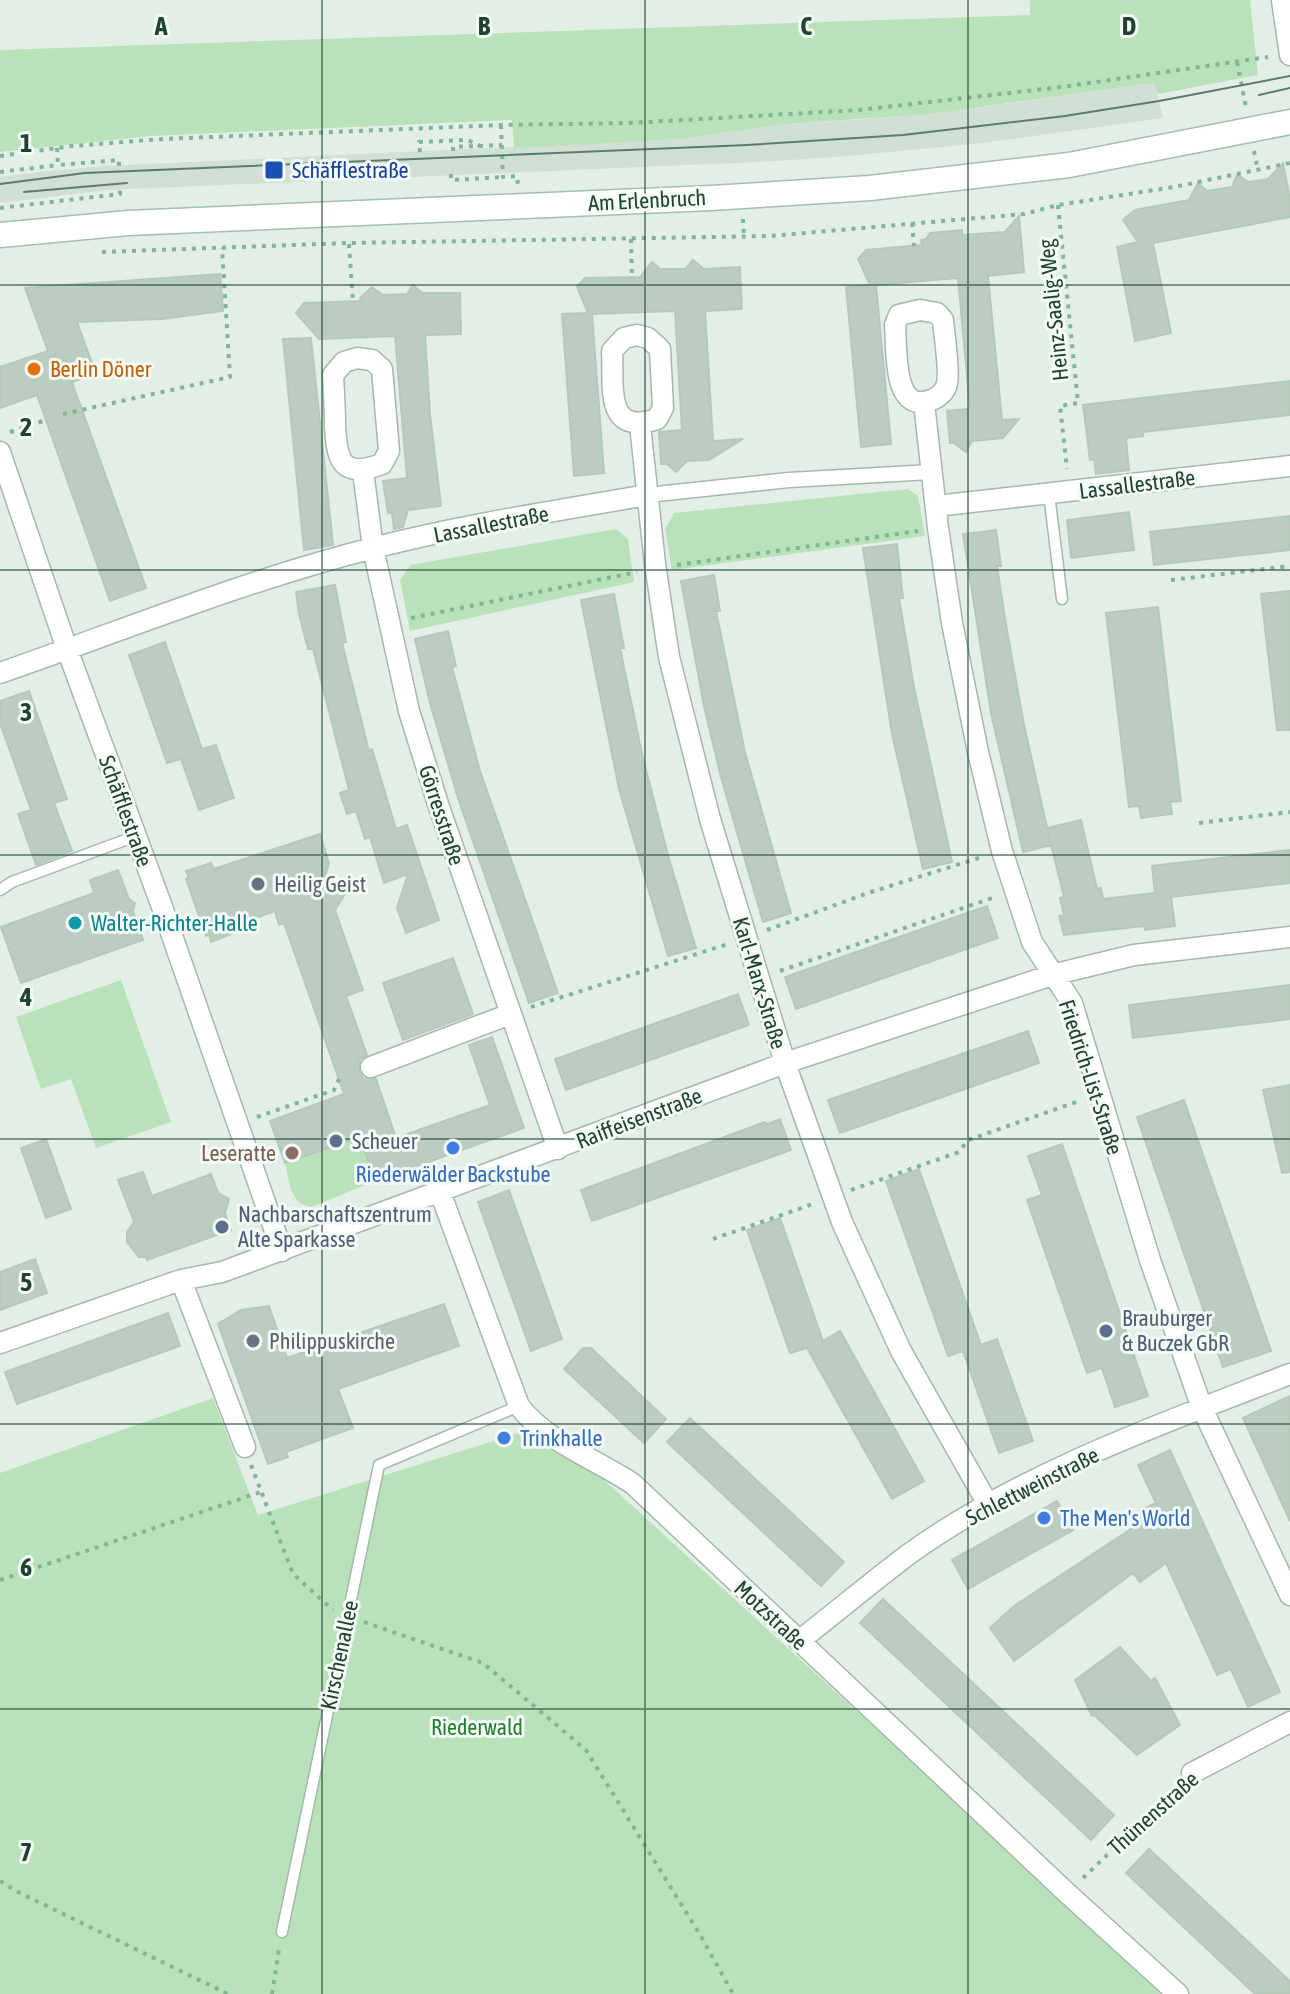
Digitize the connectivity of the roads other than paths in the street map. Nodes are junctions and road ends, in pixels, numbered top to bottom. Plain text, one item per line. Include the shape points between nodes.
1 (1282, 0) edge
2 (1290, 55) edge
3 (1290, 122) edge
4 (0, 235) edge
5 (924, 403) dead end
6 (640, 425) dead end
7 (0, 452) edge
8 (1290, 466) edge
9 (363, 471) junction
10 (931, 472) junction
11 (1060, 493) junction
12 (647, 495) junction
13 (936, 506) junction
14 (373, 548) junction
15 (1062, 599) dead end
16 (67, 649) junction
17 (0, 673) edge
18 (136, 836) junction
19 (0, 890) edge
20 (1290, 937) edge
21 (1052, 975) junction
22 (510, 1014) junction
23 (785, 1063) junction
24 (371, 1067) dead end
25 (558, 1149) junction
26 (440, 1192) junction
27 (282, 1251) junction
28 (181, 1280) junction
29 (0, 1343) edge
30 (1290, 1374) edge
31 (519, 1406) junction
32 (1202, 1408) junction
33 (245, 1447) road end
34 (989, 1506) junction
35 (1290, 1595) edge
36 (799, 1641) junction
37 (1290, 1722) edge
38 (1192, 1773) road end
39 (282, 1932) road end
40 (1178, 1994) edge

1 - 2 street
3 - 4 main road, Am Erlenbruch via 1069,165 870,188 128,223
5 - 10 street, Friedrich-List-Straße
6 - 12 street, Karl-Marx-Straße
7 - 16 street, Schäfflestraße
8 - 11 street, Lassallestraße
9 - 9 street via 382,464 389,451 382,369 372,360 357,358 344,362 333,375 333,388 337,456 348,468
9 - 14 street, Görresstraße
10 - 12 street, Lassallestraße
10 - 13 street, Friedrich-List-Straße
11 - 13 street, Lassallestraße
11 - 15 lane
12 - 14 street, Lassallestraße
12 - 23 street, Karl-Marx-Straße via 669,657 710,819
13 - 21 street, Friedrich-List-Straße via 952,623 1002,851 1032,942
14 - 16 street, Lassallestraße via 207,597
14 - 22 street, Görresstraße via 409,711
16 - 17 street, Lassallestraße
16 - 18 street, Schäfflestraße
18 - 19 lane
18 - 27 street, Schäfflestraße
20 - 21 street, Raiffeisenstraße via 1134,955
21 - 23 street, Raiffeisenstraße
21 - 32 street, Friedrich-List-Straße via 1072,1003 1150,1260
22 - 24 street
22 - 25 street, Görresstraße
23 - 25 street, Raiffeisenstraße
23 - 34 street, Karl-Marx-Straße via 842,1222 901,1351
25 - 26 street, Raiffeisenstraße
26 - 27 street, Raiffeisenstraße
26 - 31 street, Motzstraße
27 - 28 street, Raiffeisenstraße
28 - 29 street, Raiffeisenstraße
28 - 33 street
30 - 32 street, Schlettweinstraße
31 - 36 street, Motzstraße via 537,1425 633,1484
31 - 39 lane, Kirschenallee via 379,1465
32 - 34 street, Schlettweinstraße via 1050,1473
32 - 35 street, Friedrich-List-Straße
34 - 36 street, Schlettweinstraße via 910,1554
36 - 40 street, Motzstraße
37 - 38 street, Thünenstraße

